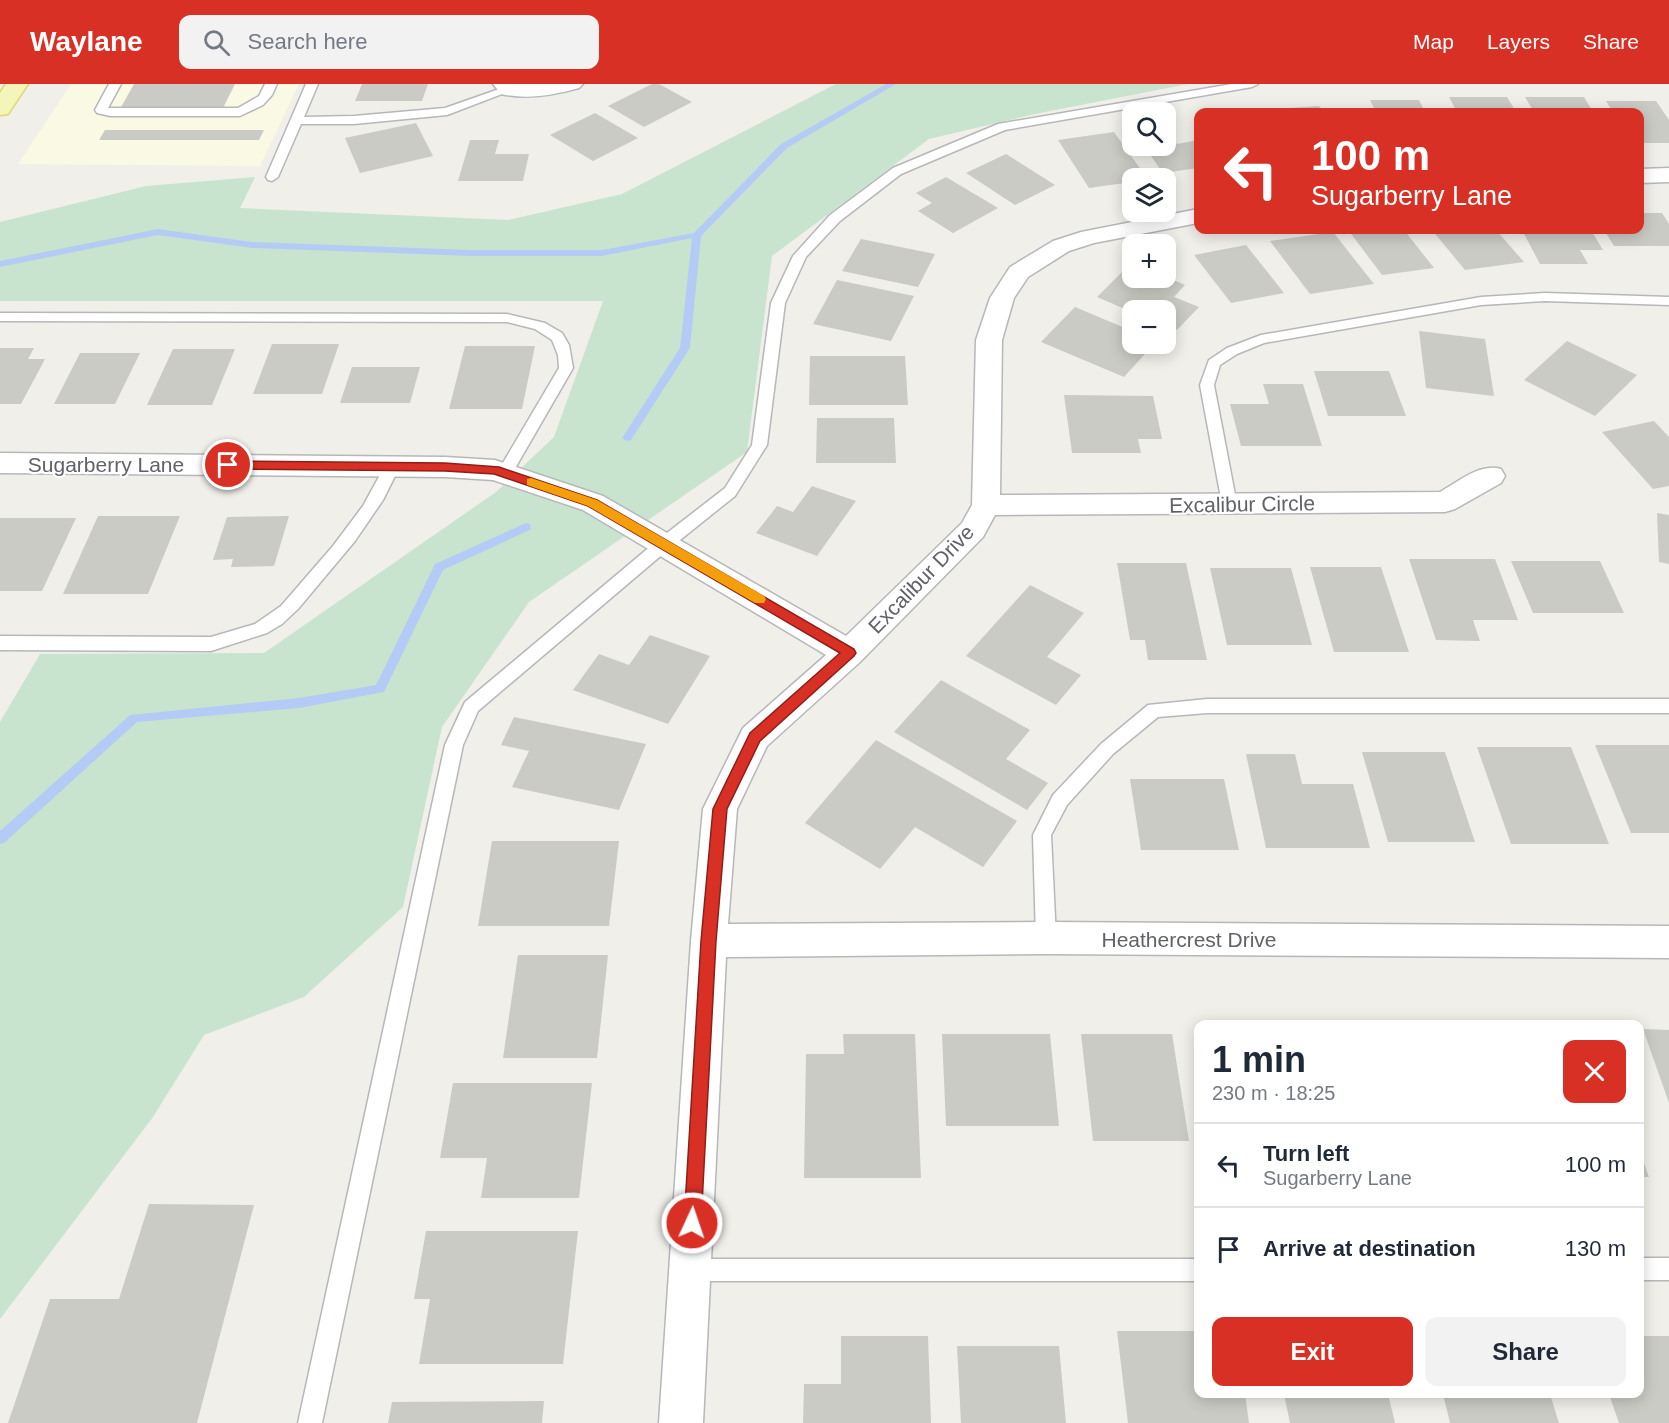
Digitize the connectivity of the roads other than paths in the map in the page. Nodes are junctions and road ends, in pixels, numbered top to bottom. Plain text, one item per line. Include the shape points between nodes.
1 (17, 84) edge
2 (115, 84) edge
3 (271, 84) edge
4 (312, 84) edge
5 (572, 84) edge
6 (1252, 84) edge
7 (513, 88) edge
8 (0, 109) edge
9 (296, 121) junction
10 (1644, 176) edge
11 (1669, 176) edge
12 (272, 177) dead end
13 (1194, 217) edge
14 (1667, 305) edge
15 (0, 317) edge
16 (0, 463) edge
17 (392, 466) junction
18 (505, 473) junction
19 (1491, 476) dead end
20 (1229, 504) junction
21 (986, 505) junction
22 (664, 544) junction
23 (0, 643) edge
24 (849, 653) junction
25 (1669, 706) edge
26 (1046, 938) junction
27 (709, 941) junction
28 (1669, 942) edge
29 (1644, 1269) edge
30 (1669, 1269) edge
31 (689, 1270) junction
32 (1194, 1270) edge
33 (310, 1423) edge
34 (681, 1423) edge

1 - 8 main road
2 - 3 lane via 101,110 240,112 256,106 268,94
4 - 9 lane
5 - 7 street
6 - 22 lane via 1002,127 897,171 835,218 800,256 778,303 759,445 730,492
7 - 9 lane via 447,111
9 - 12 lane
10 - 11 street
13 - 21 street, Excalibur Drive via 1089,237 1061,246 1019,272 1002,298 989,339
14 - 20 lane via 1545,297 1481,301 1261,339 1232,351 1214,363 1207,386
15 - 18 lane via 507,318 532,323 561,340 567,354 566,368
16 - 17 street, Sugarberry Lane
17 - 18 street, Sugarberry Lane
17 - 23 lane via 349,540 274,621 240,637 211,644
18 - 22 street, Sugarberry Lane via 593,503
19 - 20 street, Excalibur Circle via 1445,502
20 - 21 street, Excalibur Circle
21 - 24 street, Excalibur Drive via 972,530
22 - 24 street, Sugarberry Lane
22 - 33 lane via 471,707 453,745
24 - 27 street, Excalibur Drive via 754,737 720,809
25 - 26 lane via 1207,706 1154,710 1107,748 1060,800 1042,835
26 - 27 street, Heathercrest Drive
26 - 28 street, Heathercrest Drive
27 - 31 street, Excalibur Drive
29 - 30 lane
31 - 32 lane
31 - 34 street, Excalibur Drive

